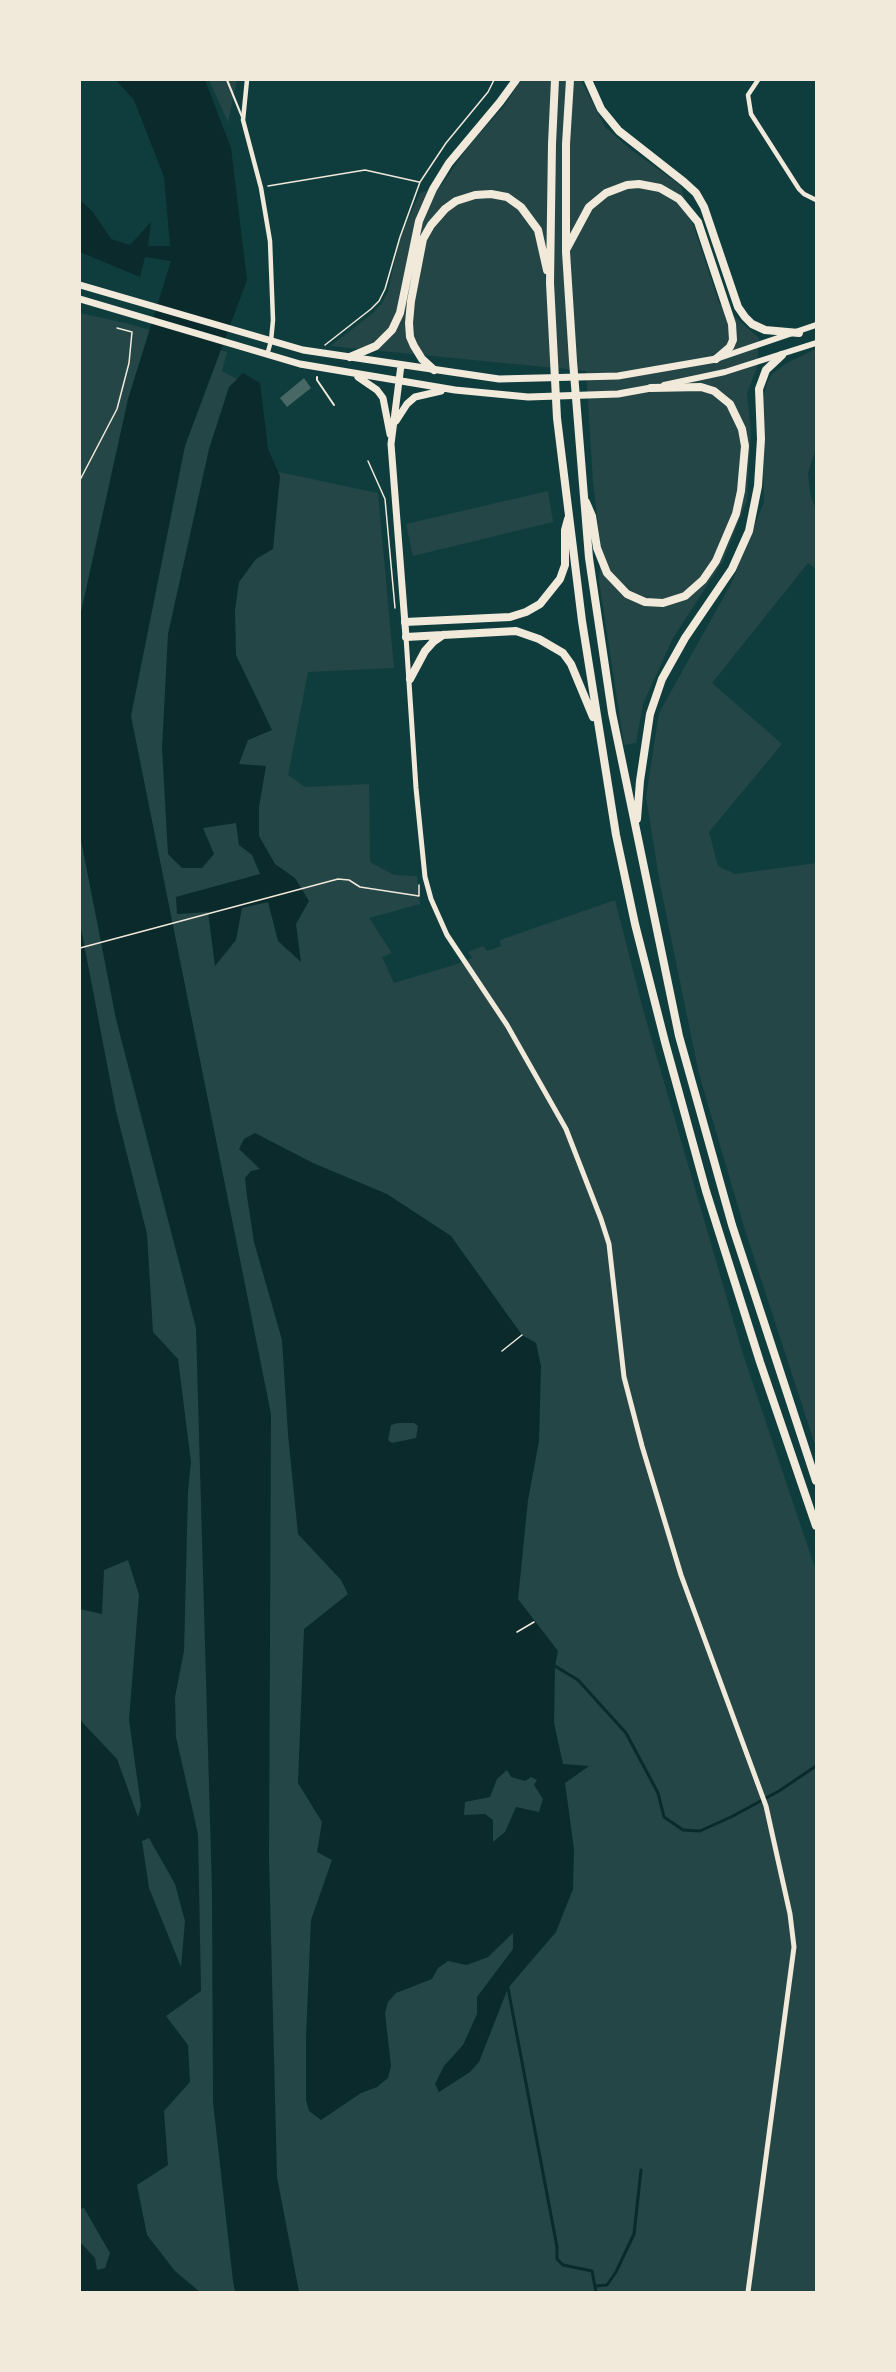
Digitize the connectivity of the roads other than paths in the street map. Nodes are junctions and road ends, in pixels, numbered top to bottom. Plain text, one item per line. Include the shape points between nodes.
1 (227, 80) edge
2 (247, 80) edge
3 (516, 80) edge
4 (555, 80) edge
5 (570, 80) edge
6 (588, 80) edge
7 (758, 80) edge
8 (243, 120) junction
9 (816, 200) edge
10 (566, 252) junction
11 (550, 283) junction
12 (80, 285) edge
13 (80, 299) edge
14 (816, 325) edge
15 (799, 333) junction
16 (271, 341) junction
17 (816, 343) edge
18 (782, 355) junction
19 (267, 356) junction
20 (350, 357) junction
21 (716, 359) junction
22 (401, 365) junction
23 (434, 370) junction
24 (353, 374) junction
25 (317, 377) dead end
26 (399, 381) junction
27 (651, 388) junction
28 (455, 390) junction
29 (334, 405) dead end
30 (394, 423) junction
31 (391, 444) junction
32 (582, 492) junction
33 (569, 515) junction
34 (405, 622) junction
35 (445, 634) junction
36 (406, 637) junction
37 (410, 679) junction
38 (598, 733) junction
39 (636, 830) junction
40 (816, 1481) edge
41 (816, 1526) edge
42 (748, 2292) edge

1 - 8 lane
2 - 8 street
3 - 20 highway via 449,163 433,189 418,221 400,313 392,330 376,346
4 - 11 highway
5 - 10 highway
6 - 15 highway via 601,109 619,131 696,194 744,317 765,330
7 - 9 street via 748,95 751,114 799,189
8 - 16 street via 270,241
10 - 21 highway via 589,207 606,193 639,184 660,188 679,199 698,222 732,324 730,347
10 - 32 highway
11 - 23 highway via 538,230 507,197 475,195 445,209 423,239 409,322 410,337 418,353
11 - 33 highway via 557,418
12 - 16 main road
13 - 19 main road
14 - 15 main road
15 - 21 main road
16 - 19 street
16 - 20 main road
17 - 18 main road
18 - 27 main road
18 - 39 highway via 766,370 759,389 758,486 741,553 671,661 650,714
19 - 24 main road
20 - 22 main road
21 - 23 main road via 618,376 499,379
22 - 23 main road
22 - 26 main road
24 - 26 main road
24 - 31 main road via 383,398
25 - 29 lane
26 - 28 main road
26 - 30 main road
27 - 28 main road via 618,394 528,397
27 - 32 highway via 701,387 714,391 730,404 742,429 744,477 736,514 716,561 685,596 663,603 645,602 627,594 607,573
28 - 30 main road via 415,397
30 - 31 main road
31 - 34 main road
32 - 39 highway via 597,620
33 - 34 highway via 565,565 560,579 540,603 510,617
33 - 38 highway
34 - 36 main road
35 - 36 highway
35 - 37 highway via 425,651
35 - 38 highway via 516,631 551,645 563,653 578,676
36 - 37 street
37 - 42 street via 425,877 439,920 507,1025 566,1129 601,1219 609,1244 624,1377 642,1446 681,1575 761,1790 790,1914 794,1947
38 - 41 highway via 635,924 703,1180
39 - 40 highway via 679,1036 707,1139

